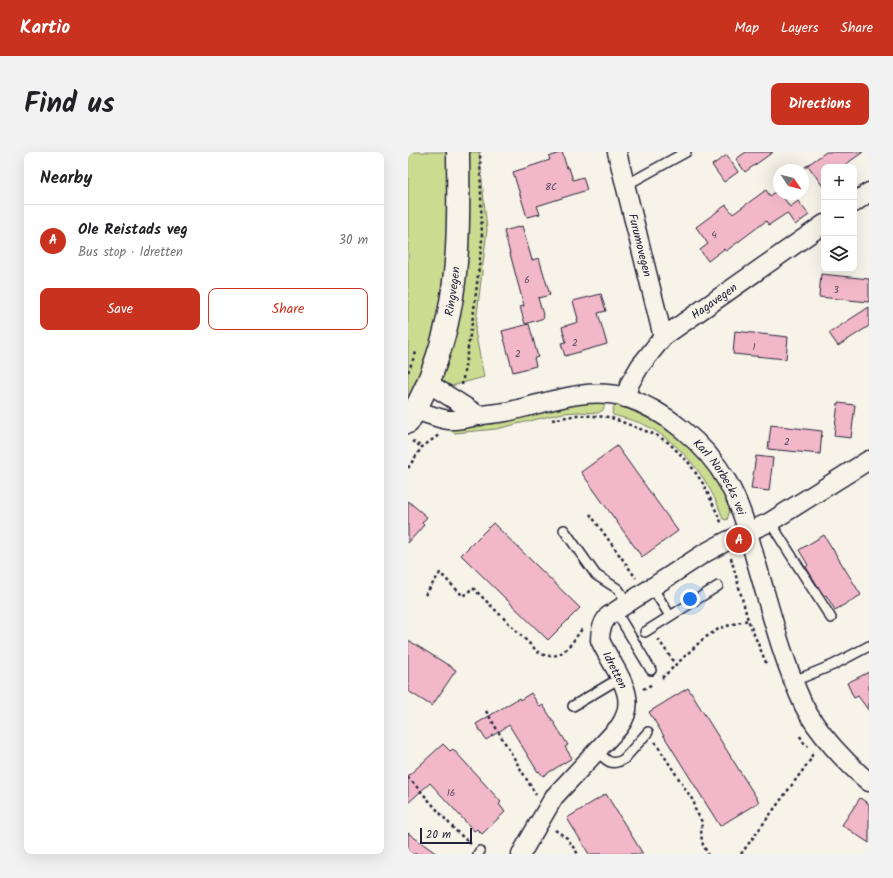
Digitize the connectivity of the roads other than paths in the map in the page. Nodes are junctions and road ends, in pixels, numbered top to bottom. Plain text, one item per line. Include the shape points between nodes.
1 (458, 152) edge
2 (618, 152) edge
3 (686, 152) edge
4 (626, 185) junction
5 (869, 192) edge
6 (857, 201) edge
7 (821, 226) edge
8 (663, 337) junction
9 (428, 383) junction
10 (625, 398) junction
11 (480, 416) junction
12 (412, 424) edge
13 (869, 460) edge
14 (770, 522) junction
15 (564, 530) dead end
16 (748, 532) junction
17 (718, 586) dead end
18 (648, 589) junction
19 (621, 606) junction
20 (670, 616) junction
21 (831, 618) dead end
22 (648, 630) road end
23 (869, 646) edge
24 (651, 670) dead end
25 (620, 678) junction
26 (794, 681) junction
27 (574, 706) dead end
28 (648, 732) road end
29 (597, 751) junction
30 (869, 782) edge
31 (521, 854) edge

1 - 9 main road, Ringvegen via 459,209 454,283 446,330
2 - 4 street, Furumovegen
3 - 4 lane
4 - 8 street, Furumovegen
5 - 6 street
7 - 8 street, Hagavegen
8 - 10 street, Hagavegen via 640,366
9 - 11 street
9 - 12 main road, Ringvegen
10 - 11 street, Karl Norbecks vei via 610,394 590,394
10 - 16 street, Karl Norbecks vei via 647,406 679,426 706,452 727,480
11 - 12 street, Karl Norbecks vei
13 - 14 street, Idretten
14 - 16 street, Idretten
14 - 21 lane
15 - 19 lane via 596,575 618,588
16 - 18 street, Idretten via 704,554
16 - 26 street, Karl Norbecks vei via 785,660
17 - 20 lane
18 - 19 street, Idretten
18 - 20 lane
19 - 24 lane
19 - 25 street, Idretten via 602,623 600,631 600,640
20 - 22 lane
23 - 26 lane
25 - 27 lane
25 - 29 street, Idretten via 628,695 627,712 624,720
26 - 30 street, Karl Norbecks vei via 805,707 817,725 836,749
28 - 29 lane via 624,760 619,762 607,761
29 - 31 street, Idretten via 554,797

